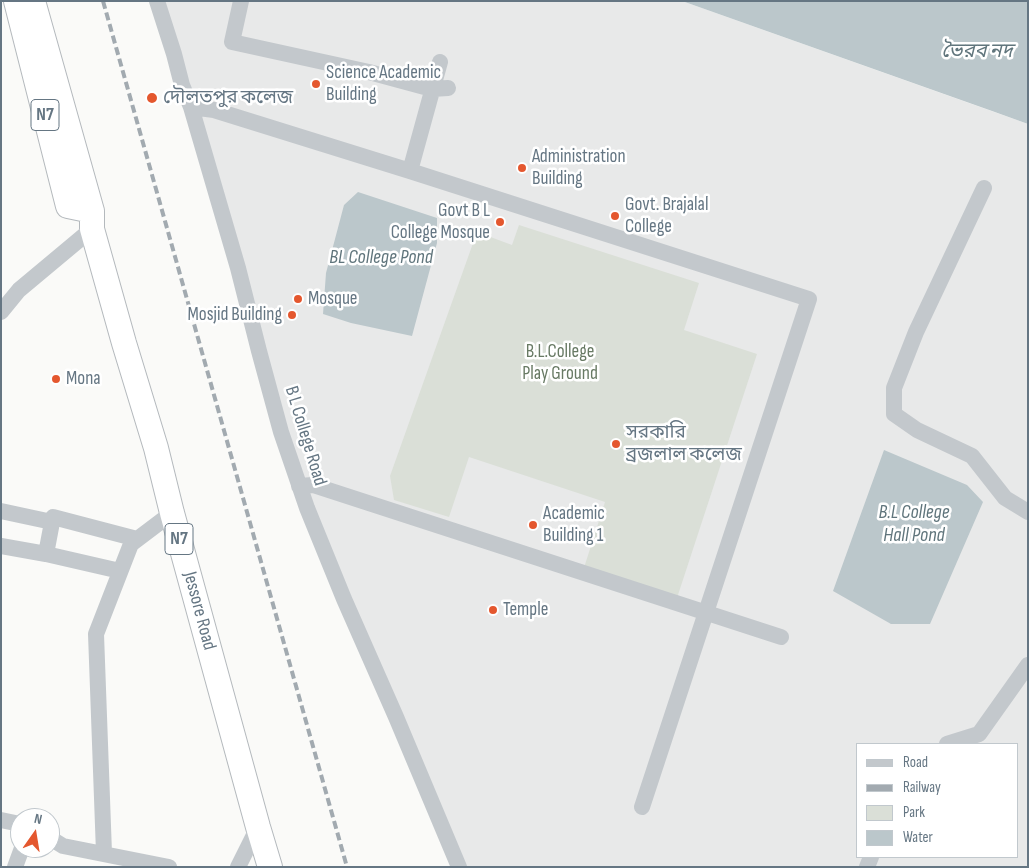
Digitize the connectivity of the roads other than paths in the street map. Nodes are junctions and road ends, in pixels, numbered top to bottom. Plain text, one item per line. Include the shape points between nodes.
1 (16, 1) edge
2 (33, 1) edge
3 (157, 1) edge
4 (241, 1) edge
5 (440, 62) dead end
6 (440, 88) junction
7 (191, 107) junction
8 (410, 171) junction
9 (984, 188) dead end
10 (92, 220) junction
11 (1, 312) edge
12 (299, 486) junction
13 (1, 511) edge
14 (1028, 512) edge
15 (172, 513) junction
16 (52, 522) junction
17 (137, 539) junction
18 (1, 546) edge
19 (46, 554) junction
20 (120, 571) junction
21 (707, 613) junction
22 (781, 637) dead end
23 (1028, 665) edge
24 (950, 743) edge
25 (642, 807) dead end
26 (258, 828) junction
27 (60, 844) edge
28 (104, 853) junction
29 (169, 867) edge
30 (238, 867) edge
31 (270, 867) edge
32 (459, 867) edge

1 - 10 highway, N7 via 68,206
2 - 10 highway, Jessore Road / N7
3 - 7 street, B L College Road
4 - 6 street via 232,42
5 - 6 street
6 - 8 street
7 - 8 street via 214,110
7 - 12 street, B L College Road via 281,432
8 - 21 street via 809,299
9 - 14 street via 916,332 894,388 894,414 917,430 972,456 1005,498
10 - 11 street via 19,290
10 - 15 highway, Jessore Road / N7
12 - 21 street via 313,485
12 - 32 street, B L College Road
13 - 16 street
15 - 17 street
15 - 26 highway, Jessore Road / N7
16 - 17 street via 53,517
16 - 19 street
17 - 20 street via 131,544
18 - 19 street
19 - 20 street
20 - 28 street via 96,634
21 - 22 street
21 - 25 street
23 - 24 street via 980,734
26 - 30 street
26 - 31 highway, Jessore Road / N7
27 - 28 street
28 - 29 street

